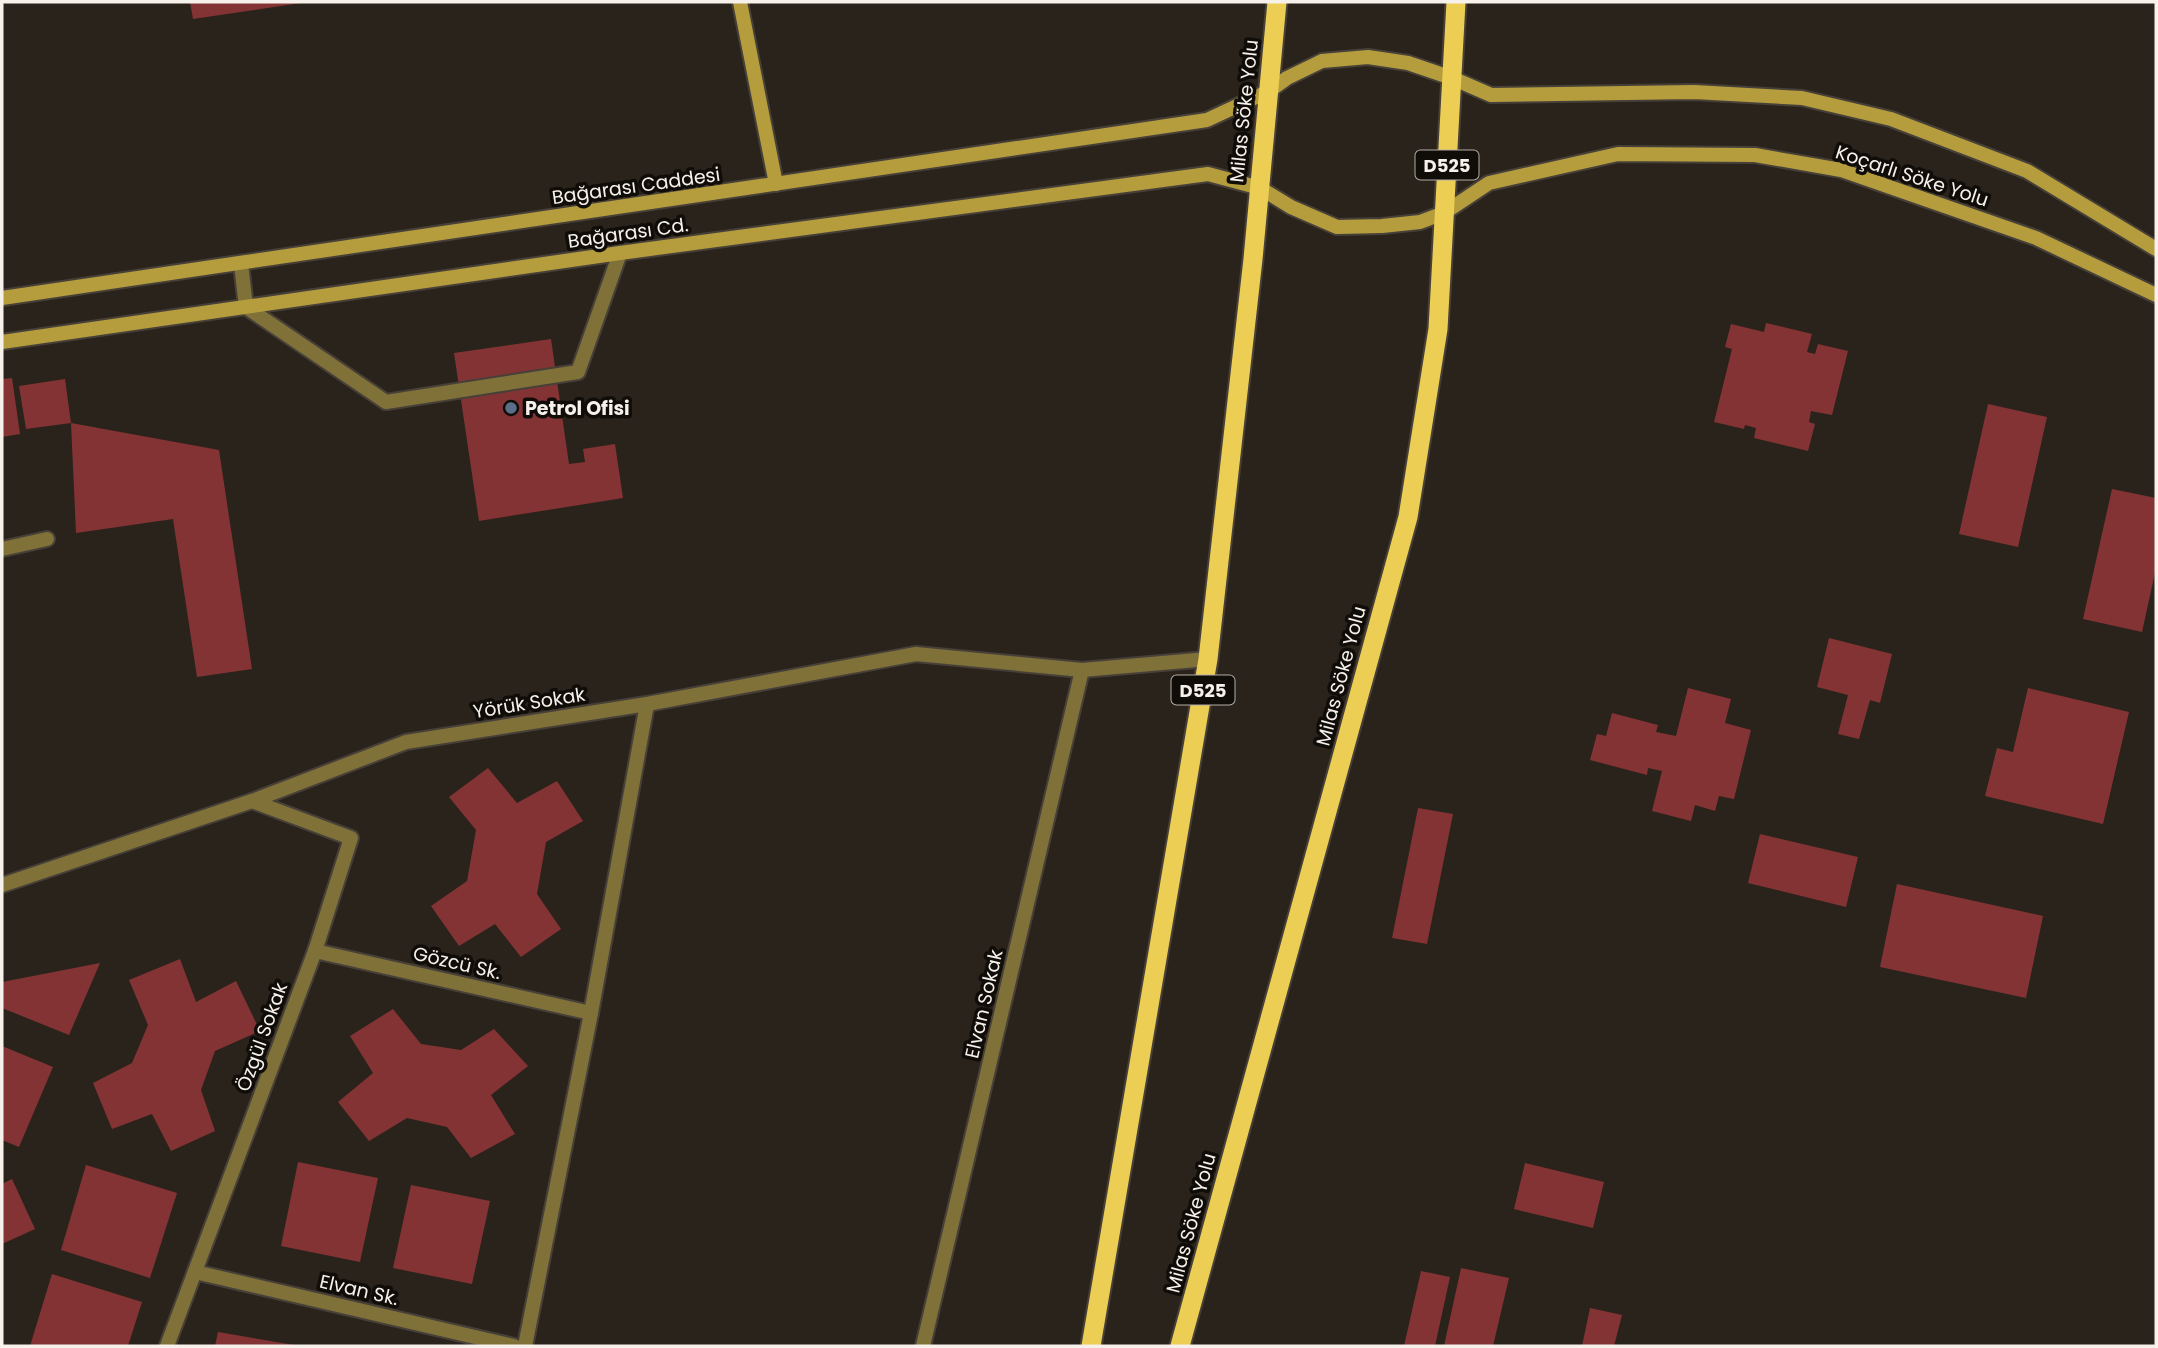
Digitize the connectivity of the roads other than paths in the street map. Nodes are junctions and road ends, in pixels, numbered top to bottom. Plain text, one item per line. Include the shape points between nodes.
1 (740, 2) edge
2 (1277, 2) edge
3 (1456, 2) edge
4 (1452, 78) junction
5 (1269, 91) junction
6 (776, 184) junction
7 (1260, 188) junction
8 (1444, 213) junction
9 (2156, 249) edge
10 (620, 253) junction
11 (241, 264) junction
12 (2156, 295) edge
13 (2, 298) edge
14 (246, 307) junction
15 (2, 342) edge
16 (47, 539) dead end
17 (2, 548) edge
18 (1208, 659) junction
19 (1082, 670) junction
20 (647, 704) junction
21 (252, 801) junction
22 (2, 885) edge
23 (314, 951) junction
24 (591, 1013) junction
25 (195, 1272) junction
26 (167, 1346) edge
27 (514, 1346) edge
28 (525, 1346) edge
29 (923, 1346) edge
30 (1091, 1346) edge
31 (1180, 1346) edge

1 - 6 main road
2 - 5 highway, Milas Söke Yolu / D525
3 - 4 highway, Milas Söke Yolu / D525
4 - 5 main road via 1408,63 1368,57 1322,61
4 - 8 highway, Milas Söke Yolu / D525
4 - 9 main road via 1491,95 1694,92 1802,98 1891,119 2027,171
5 - 6 main road, Bağarası Caddesi via 1207,120
5 - 7 highway, Milas Söke Yolu / D525
6 - 11 main road, Bağarası Caddesi
7 - 8 main road via 1337,227 1420,222
7 - 10 main road, Bağarası Cd. via 1208,174
7 - 18 highway, Milas Söke Yolu / D525
8 - 12 main road, Koçarlı Söke Yolu via 1489,183 1618,154 1755,155 1841,170 2023,233
8 - 31 highway, Milas Söke Yolu / D525 via 1437,328 1408,517
10 - 14 main road, Bağarası Cd.
10 - 14 street via 578,372 386,402
11 - 13 main road, Bağarası Caddesi
11 - 14 street
14 - 15 main road, Bağarası Cd.
16 - 17 street
18 - 19 street, Yörük Sokak
18 - 30 highway, Milas Söke Yolu / D525
19 - 20 street, Yörük Sokak via 916,654
19 - 29 street, Elvan Sokak
20 - 21 street, Yörük Sokak via 406,742
20 - 24 street
21 - 22 street, Yörük Sokak
21 - 23 street, Özgül Sokak via 351,838
23 - 24 street, Gözcü Sk.
23 - 25 street, Özgül Sokak
24 - 28 street
25 - 26 street, Özgül Sokak
25 - 27 street, Elvan Sk.

